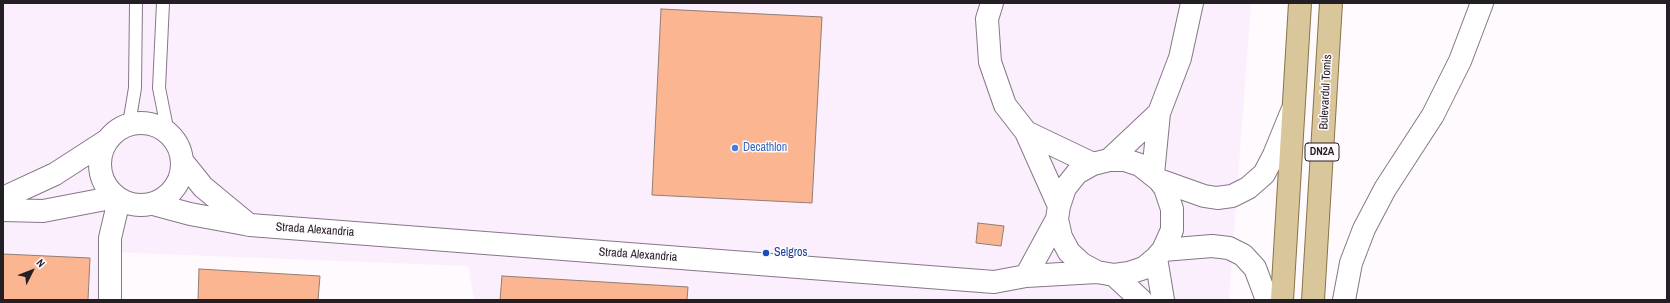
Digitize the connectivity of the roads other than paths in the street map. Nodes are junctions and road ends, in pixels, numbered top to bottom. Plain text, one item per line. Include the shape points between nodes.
1 (136, 3) edge
2 (163, 3) edge
3 (992, 3) edge
4 (1192, 3) edge
5 (1300, 3) edge
6 (1331, 3) edge
7 (1482, 3) edge
8 (1294, 106) junction
9 (1159, 113) junction
10 (129, 124) junction
11 (1026, 132) junction
12 (168, 133) junction
13 (106, 141) junction
14 (183, 162) junction
15 (1101, 162) junction
16 (1156, 177) junction
17 (3, 198) edge
18 (118, 198) junction
19 (153, 204) junction
20 (3, 210) edge
21 (1058, 213) junction
22 (250, 225) junction
23 (1160, 254) junction
24 (1106, 274) junction
25 (1026, 276) junction
26 (110, 300) edge
27 (1141, 300) edge
28 (1163, 300) edge
29 (1267, 300) edge
30 (1282, 300) edge
31 (1313, 300) edge
32 (1344, 300) edge

1 - 10 lane via 135,88
2 - 12 lane via 159,88
3 - 11 street via 986,19 990,62 1005,105
4 - 9 street via 1180,58
5 - 8 main road, DN2A
6 - 31 main road, Bulevardul Tomis / DN2A
7 - 32 street via 1460,61 1433,115 1385,189 1364,229 1351,263
8 - 16 street via 1264,174 1248,188 1232,196 1217,198 1204,196
8 - 30 main road, DN2A
9 - 15 street
9 - 16 street
10 - 12 street via 143,123 156,126
10 - 13 street via 116,131
11 - 15 street
11 - 21 street
12 - 14 street via 176,141
13 - 17 street via 55,174
13 - 18 street via 101,154 100,168 103,182
14 - 19 street via 181,176 175,188 166,198
14 - 22 street via 203,187
15 - 16 street via 1133,163
15 - 21 street via 1077,174 1069,183 1065,188
16 - 23 street via 1170,198 1173,219 1172,230
18 - 19 street via 141,206
18 - 20 street via 42,211
18 - 26 street via 110,238
19 - 22 street, Strada Alexandria
21 - 24 street via 1061,237 1069,252 1082,264
21 - 25 street
22 - 25 street, Strada Alexandria via 994,282
23 - 24 street via 1144,268 1129,273
23 - 28 street
23 - 29 street via 1212,246 1229,248 1243,255 1255,268
24 - 25 street, Strada Alexandria
24 - 27 street

